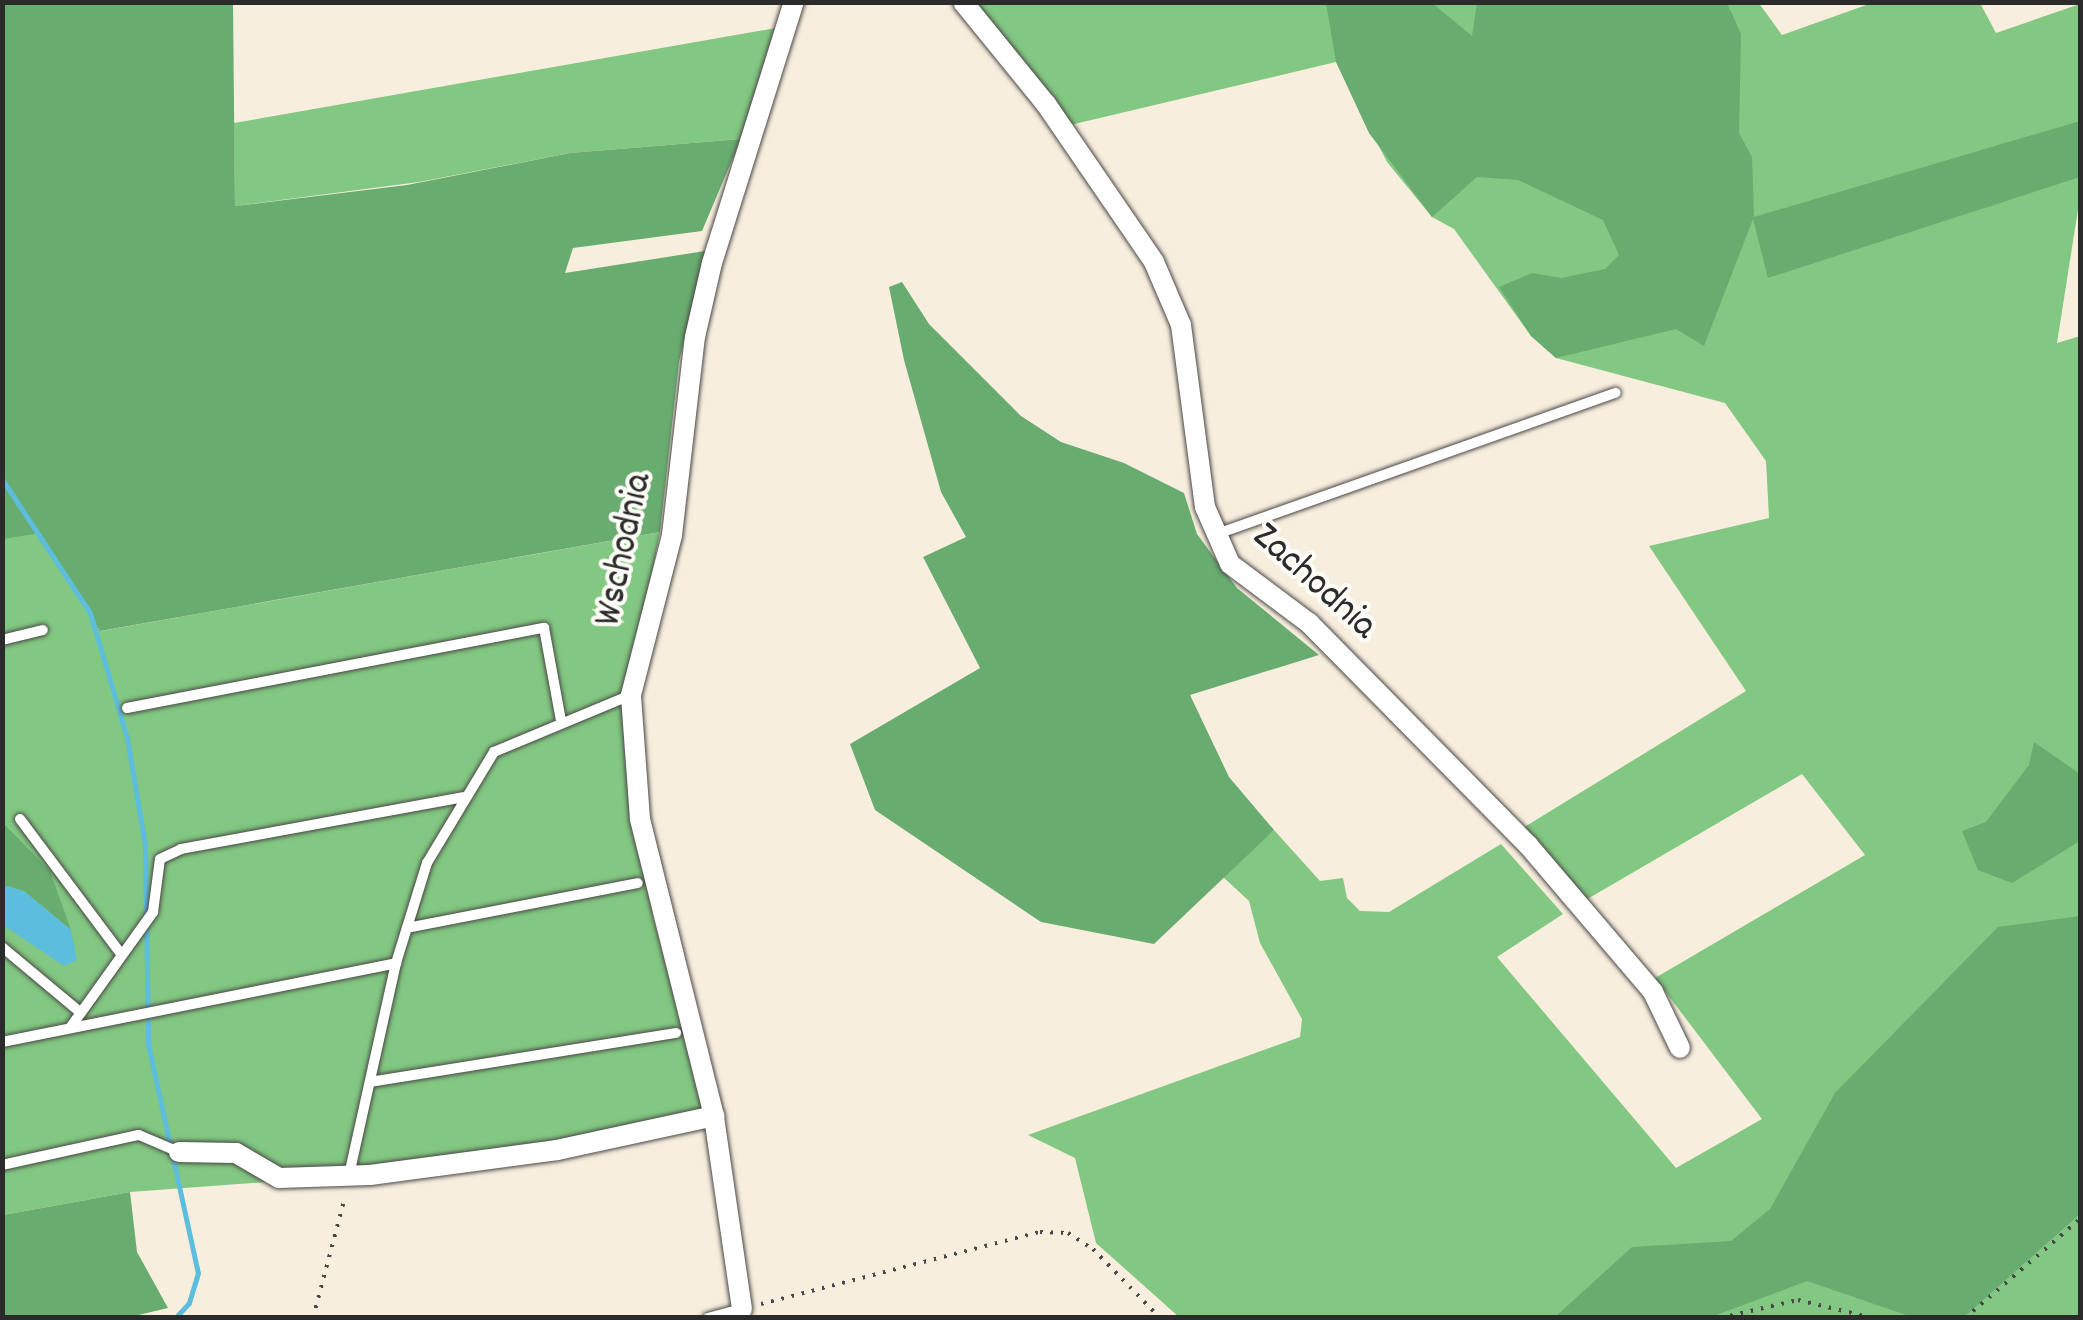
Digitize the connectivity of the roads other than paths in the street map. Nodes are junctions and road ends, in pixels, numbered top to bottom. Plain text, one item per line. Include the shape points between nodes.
1 (794, 2) edge
2 (964, 2) edge
3 (1616, 393) dead end
4 (1213, 535) junction
5 (43, 630) dead end
6 (2, 640) edge
7 (631, 695) junction
8 (127, 708) dead end
9 (561, 721) junction
10 (464, 796) junction
11 (20, 819) dead end
12 (638, 883) dead end
13 (407, 928) junction
14 (2, 946) edge
15 (122, 954) junction
16 (396, 963) junction
17 (80, 1012) junction
18 (70, 1028) junction
19 (676, 1033) dead end
20 (2, 1042) edge
21 (1680, 1048) dead end
22 (370, 1082) junction
23 (714, 1116) junction
24 (180, 1152) joint
25 (2, 1165) edge
26 (349, 1176) junction
27 (742, 1310) joint
28 (708, 1318) edge

1 - 7 street, Wschodnia via 712,263 695,337 672,535
2 - 4 street, Zachodnia via 1046,104 1154,262 1181,325
3 - 4 lane
4 - 21 street, Zachodnia via 1230,564 1321,635 1528,845 1653,992
5 - 6 lane
7 - 9 lane
7 - 23 street, Wschodnia via 640,819
8 - 9 lane via 544,628
9 - 10 lane via 494,752
10 - 13 lane via 427,863
10 - 15 lane via 160,858 154,912
11 - 15 lane
12 - 13 lane
13 - 16 lane
14 - 17 lane
15 - 17 lane
16 - 18 lane
16 - 22 lane
17 - 18 lane
18 - 20 lane
19 - 22 lane
22 - 26 lane
23 - 26 street via 557,1150
23 - 27 street, Wschodnia
24 - 25 lane via 139,1135
24 - 26 street via 236,1154 279,1178
27 - 28 lane

